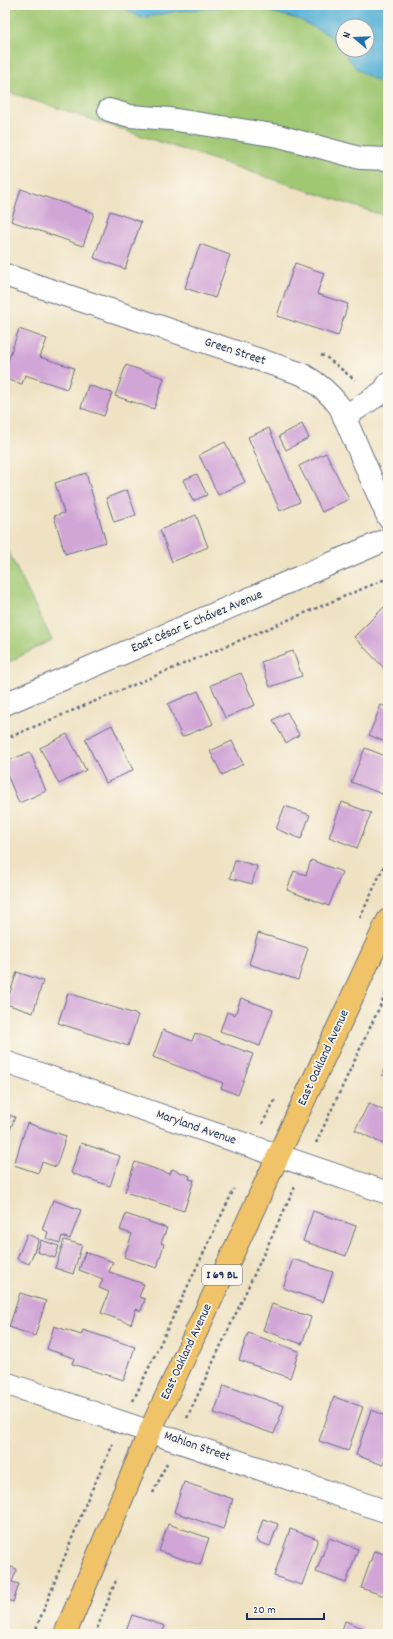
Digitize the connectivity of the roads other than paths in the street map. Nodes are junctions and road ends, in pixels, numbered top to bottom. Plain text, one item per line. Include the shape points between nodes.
1 (109, 110) dead end
2 (388, 159) edge
3 (5, 275) edge
4 (388, 384) edge
5 (344, 417) junction
6 (388, 517) edge
7 (388, 540) edge
8 (5, 704) edge
9 (388, 920) edge
10 (5, 1062) edge
11 (278, 1156) junction
12 (388, 1192) edge
13 (5, 1383) edge
14 (150, 1431) junction
15 (388, 1512) edge
16 (65, 1634) edge

1 - 2 street via 130,116 279,136 360,158
3 - 5 street, Green Street via 302,374 316,381 328,392 340,407
4 - 5 street via 384,390
5 - 6 street, Green Street
7 - 8 street, East César E. Chávez Avenue
9 - 11 main road, East Oakland Avenue / I 69 BL
10 - 11 street, Maryland Avenue
11 - 12 street, Maryland Avenue
11 - 14 main road, East Oakland Avenue / I 69 BL
13 - 14 street, Mahlon Street
14 - 15 street, Mahlon Street
14 - 16 main road, East Oakland Avenue / I 69 BL

